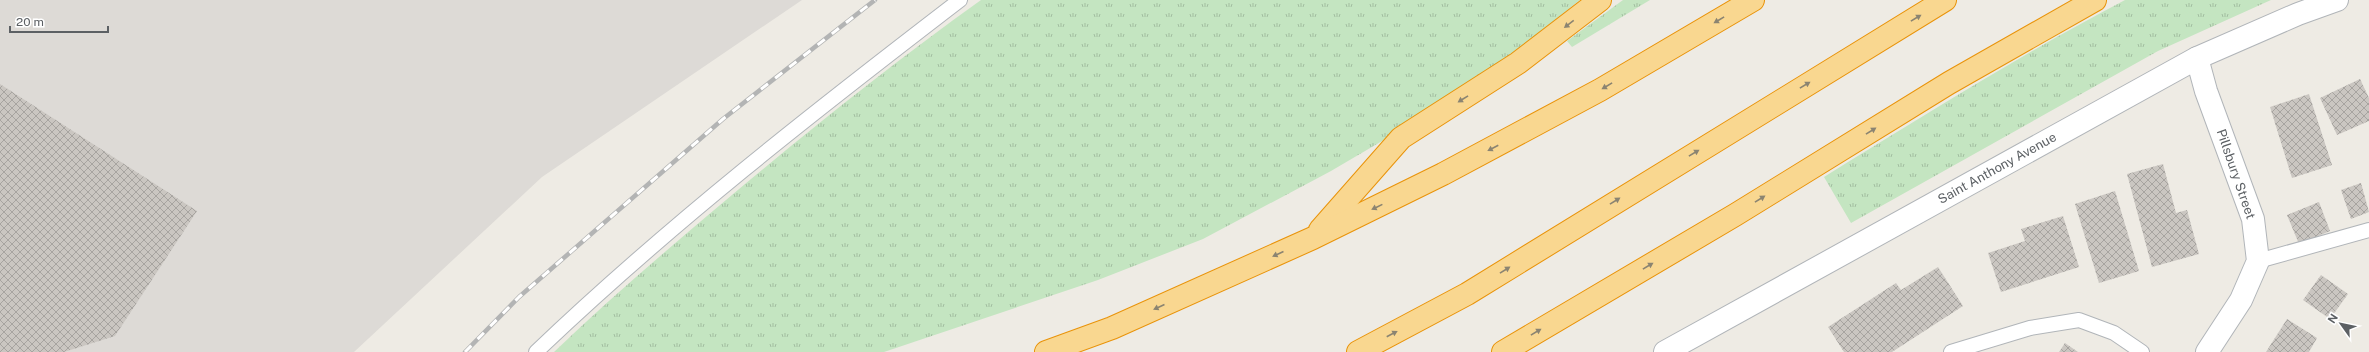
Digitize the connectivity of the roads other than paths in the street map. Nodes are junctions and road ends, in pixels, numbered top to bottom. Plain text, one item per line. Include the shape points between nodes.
1 (960, 0) edge
2 (1600, 0) edge
3 (1753, 0) edge
4 (1945, 0) edge
5 (2095, 0) edge
6 (2337, 0) edge
7 (2198, 58) junction
8 (2369, 230) edge
9 (1313, 238) junction
10 (2258, 261) junction
11 (536, 352) edge
12 (1046, 352) edge
13 (1358, 352) edge
14 (1503, 352) edge
15 (1665, 352) edge
16 (1951, 352) edge
17 (2142, 352) edge
18 (2207, 352) edge

1 - 11 lane via 821,107 674,229 607,285
2 -> 9 highway via 1518,63 1400,138
3 -> 9 highway via 1600,90 1515,136
13 -> 4 highway via 1467,294
14 -> 5 highway via 1735,215 1949,83
6 - 7 street, Saint Anthony Avenue via 2298,14
7 - 10 street, Pillsbury Street via 2206,92 2253,219
7 - 15 street, Saint Anthony Avenue
8 - 10 lane
9 -> 12 highway via 1112,328
10 - 18 street via 2240,300
16 - 17 lane via 2030,328 2079,320 2114,333

